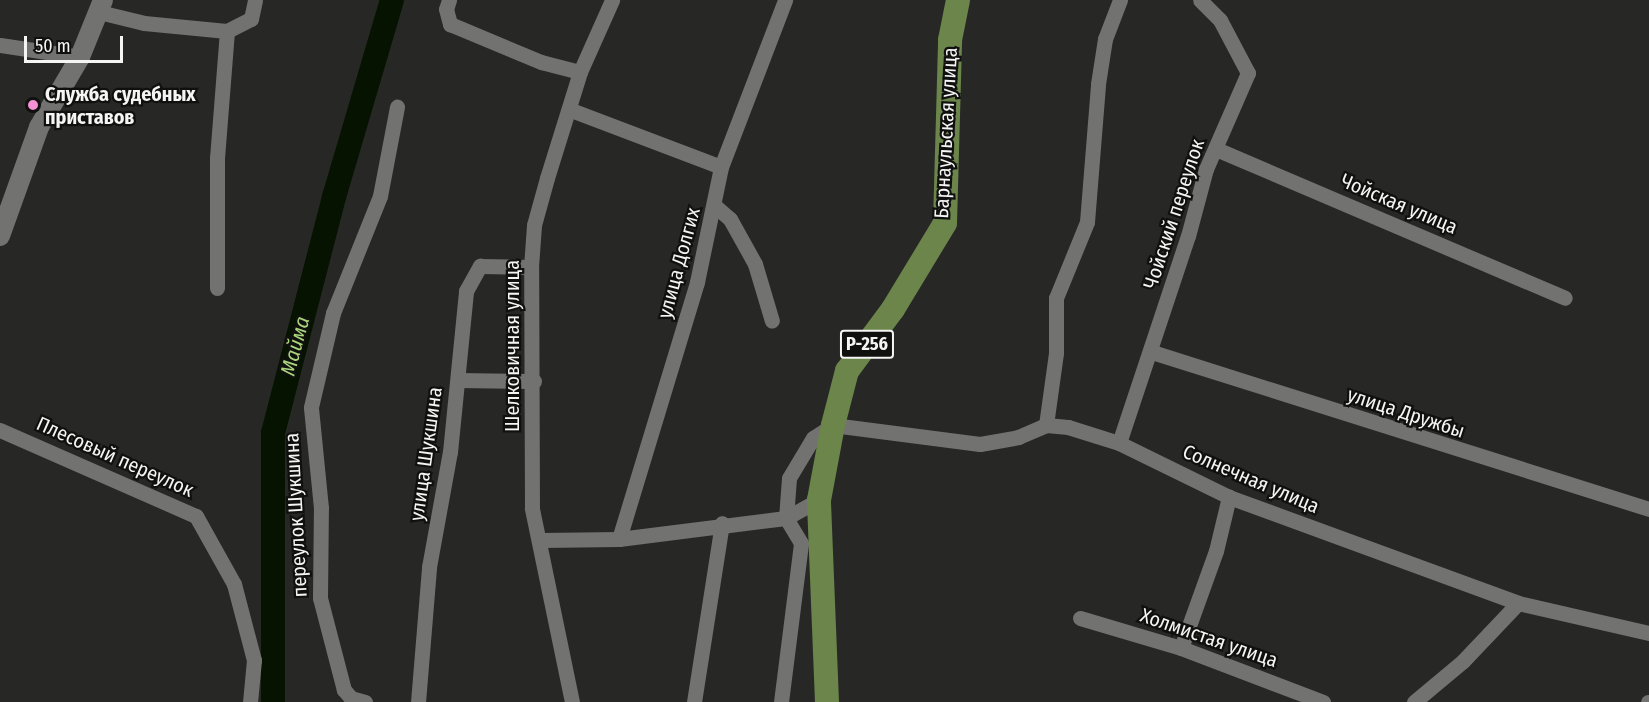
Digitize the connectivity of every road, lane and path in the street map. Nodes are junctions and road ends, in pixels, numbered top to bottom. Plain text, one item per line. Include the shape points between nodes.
1 (255, 0) edge
2 (449, 0) edge
3 (612, 0) edge
4 (785, 0) edge
5 (958, 0) edge
6 (1120, 0) edge
7 (1200, 0) edge
8 (101, 6) edge
9 (226, 31) junction
10 (0, 45) edge
11 (80, 57) junction
12 (580, 72) junction
13 (397, 107) dead end
14 (571, 110) junction
15 (1216, 149) junction
16 (721, 167) junction
17 (715, 206) junction
18 (0, 236) edge
19 (531, 267) junction
20 (217, 288) dead end
21 (1565, 298) dead end
22 (772, 321) dead end
23 (1152, 352) junction
24 (458, 380) junction
25 (534, 381) junction
26 (833, 425) junction
27 (1046, 426) junction
28 (0, 430) edge
29 (1119, 443) junction
30 (1229, 497) junction
31 (819, 500) junction
32 (1649, 509) edge
33 (786, 518) junction
34 (722, 523) junction
35 (619, 539) junction
36 (541, 540) junction
37 (1518, 603) junction
38 (1080, 618) dead end
39 (1649, 633) edge
40 (1181, 648) junction
41 (250, 702) edge
42 (365, 702) edge
43 (418, 702) edge
44 (572, 702) edge
45 (694, 702) edge
46 (781, 702) edge
47 (827, 702) edge
48 (1323, 702) edge
49 (1414, 702) edge

1 - 9 street via 251,19
2 - 12 street via 446,9 450,24 541,62
3 - 12 street, Шелковичная улица
4 - 16 street, улица Долгих
5 - 26 main road, Барнаульская улица / Р-256 via 950,40 945,223 893,309 847,371
6 - 27 street via 1105,39 1086,222 1056,297 1056,353
7 - 15 street, Чойский переулок via 1220,20 1248,73
8 - 9 street via 144,23
8 - 11 street
9 - 20 street via 217,158
10 - 11 street
11 - 18 street via 39,127
12 - 14 street, Шелковичная улица
13 - 42 street, переулок Шукшина via 380,196 333,313 311,407 321,508 320,598 344,690 351,698
14 - 16 street
14 - 19 street, Шелковичная улица via 534,225
15 - 21 street, Чойская улица
15 - 23 street, Чойский переулок via 1206,168
16 - 17 street, улица Долгих
17 - 22 street via 730,219 755,264
17 - 35 street, улица Долгих via 694,292
19 - 24 street, улица Шукшина via 480,266 474,274 466,291
19 - 25 street, Шелковичная улица
23 - 29 street, Чойский переулок
23 - 32 street, улица Дружбы
24 - 25 street
24 - 43 street, улица Шукшина via 429,567
25 - 36 street, Шелковичная улица via 532,508
26 - 27 street, Солнечная улица via 980,444 1018,438
26 - 31 main road, Барнаульская улица / Р-256
26 - 33 street via 813,438 789,478
27 - 29 street, Солнечная улица via 1068,427
28 - 41 street, Плесовый переулок via 196,516 234,584 254,660
29 - 30 street, Солнечная улица
30 - 37 street, Солнечная улица
30 - 40 street via 1216,551
31 - 33 street
31 - 47 main road, Барнаульская улица / Р-256
33 - 34 street
33 - 46 street via 801,543
34 - 35 street
34 - 45 street
35 - 36 street
36 - 44 street, Шелковичная улица
37 - 39 street, Солнечная улица
37 - 49 street via 1463,661
38 - 40 street, Холмистая улица
40 - 48 street, Холмистая улица

